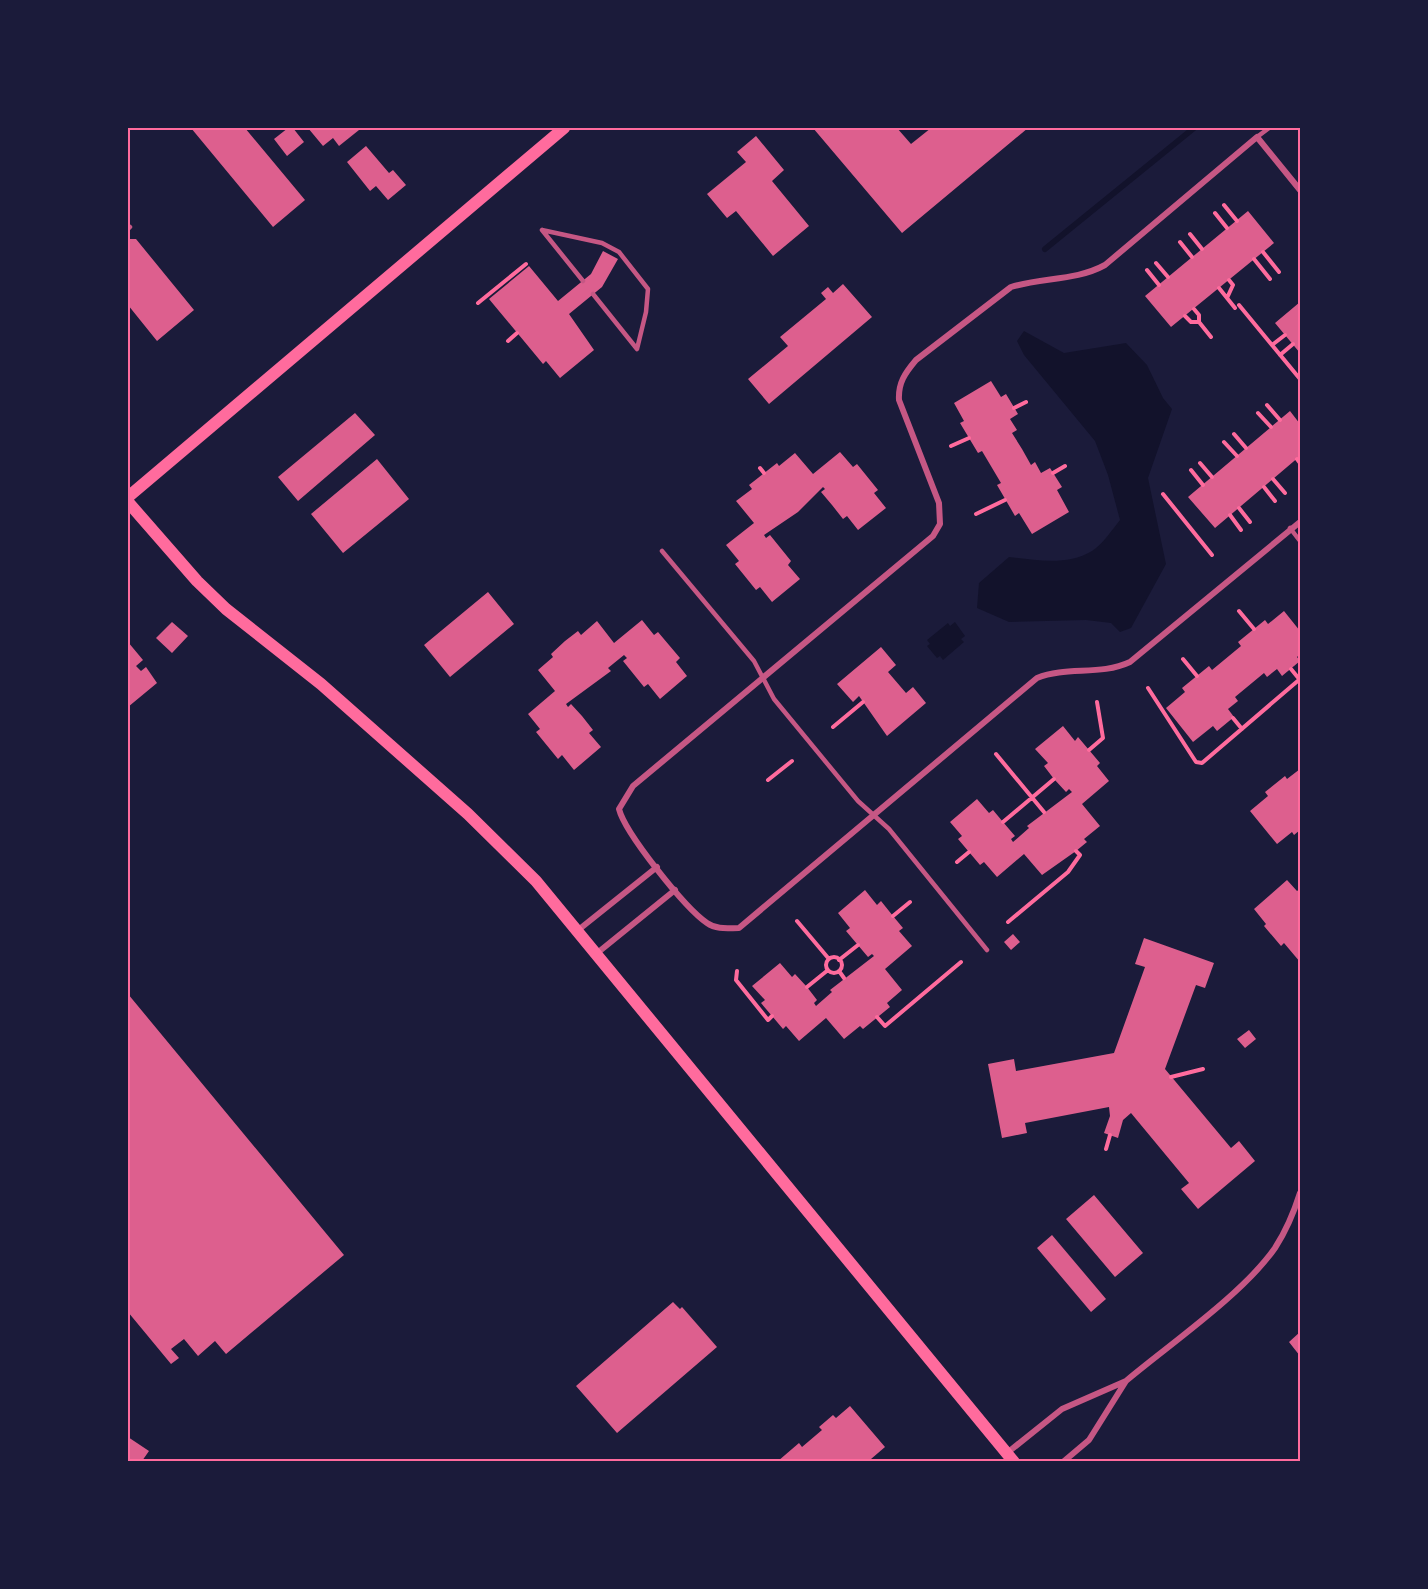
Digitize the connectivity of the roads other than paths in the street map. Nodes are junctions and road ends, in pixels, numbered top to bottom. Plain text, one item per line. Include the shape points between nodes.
1 (564, 128) edge
2 (1269, 128) edge
3 (1257, 137) junction
4 (1300, 190) edge
5 (583, 281) dead end
6 (593, 294) dead end
7 (128, 497) edge
8 (128, 502) edge
9 (1300, 522) edge
10 (1290, 528) junction
11 (1300, 541) edge
12 (662, 551) dead end
13 (762, 678) junction
14 (874, 816) junction
15 (657, 867) junction
16 (675, 890) junction
17 (577, 931) junction
18 (987, 950) dead end
19 (596, 954) junction
20 (1300, 1193) edge
21 (1126, 1381) junction
22 (1011, 1457) edge
23 (1063, 1461) edge

1 - 7 main road
2 - 3 lane
3 - 4 street
3 - 13 street via 1105,266 1089,274 1011,287 916,360 898,388 899,400 939,503 940,524 933,536
5 - 6 lane via 542,230 602,243 619,252 648,289 637,349
8 - 17 main road via 226,609 321,684 468,814 536,881
9 - 10 street
10 - 11 lane
10 - 14 street via 1130,662 1102,671 1050,673 1037,678
12 - 13 lane via 754,661
13 - 14 lane via 774,699
13 - 15 street via 623,798 621,817
14 - 16 street via 739,928 721,929 708,923
14 - 18 lane via 889,829
15 - 16 street
15 - 17 street
16 - 19 street
17 - 19 main road
19 - 22 main road
20 - 21 street via 1283,1234 1266,1260
21 - 22 street via 1062,1409
21 - 23 street via 1089,1440

